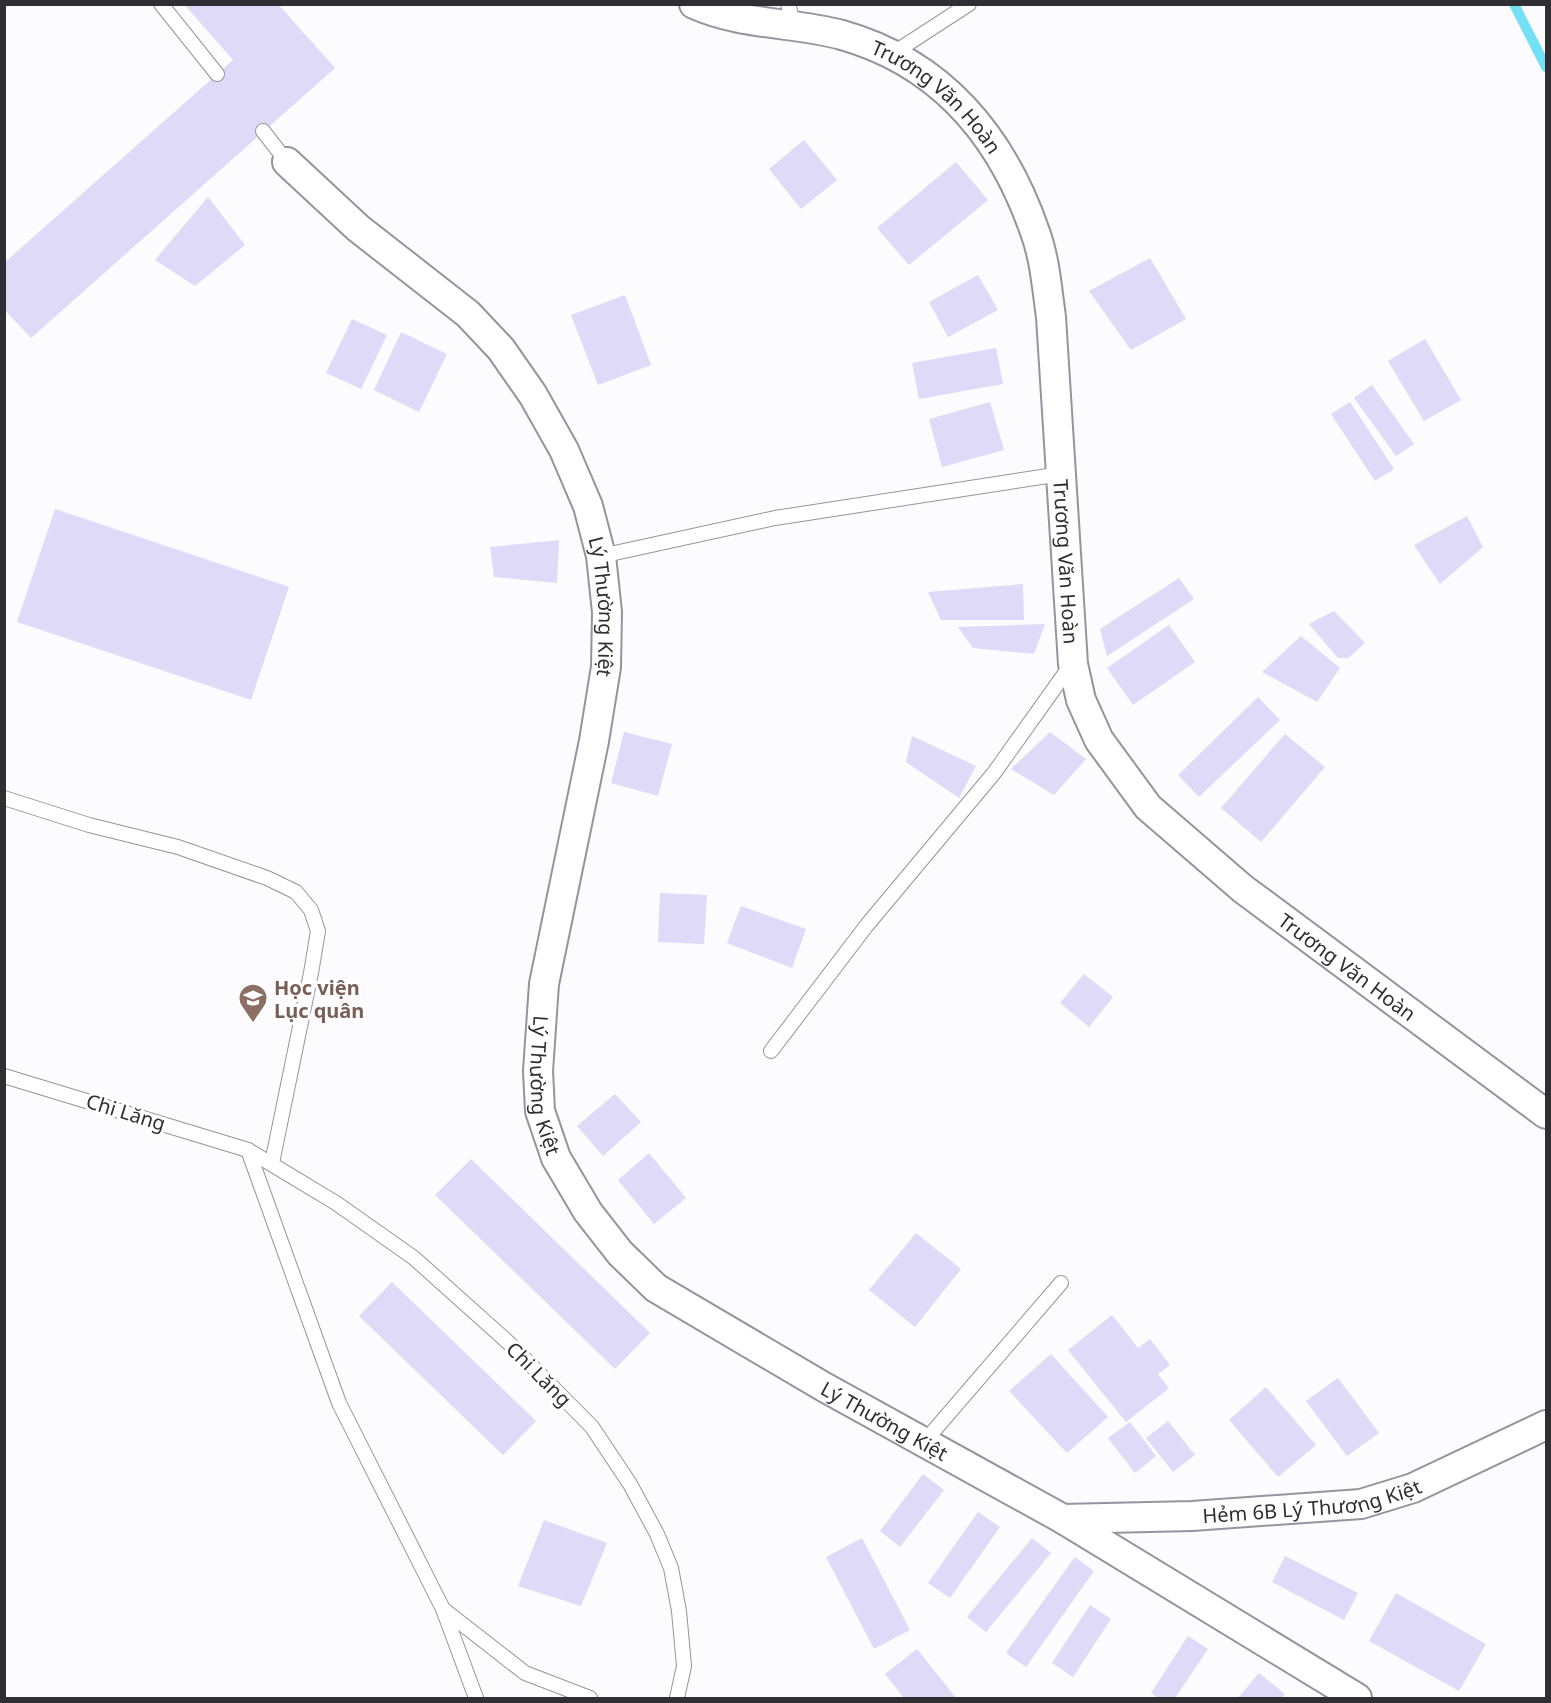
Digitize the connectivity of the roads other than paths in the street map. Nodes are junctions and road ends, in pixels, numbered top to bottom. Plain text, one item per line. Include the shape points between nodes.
1 (161, 4) edge
2 (694, 4) edge
3 (969, 4) edge
4 (791, 15) edge
5 (892, 54) junction
6 (217, 74) dead end
7 (263, 131) dead end
8 (286, 162) joint
9 (1061, 474) junction
10 (601, 556) junction
11 (1073, 664) junction
12 (4, 798) edge
13 (771, 1051) dead end
14 (4, 1076) edge
15 (1546, 1114) edge
16 (248, 1150) junction
17 (272, 1162) junction
18 (1061, 1283) dead end
19 (1546, 1425) edge
20 (925, 1441) junction
21 (1063, 1519) junction
22 (443, 1609) junction
23 (476, 1698) edge
24 (590, 1698) edge
25 (677, 1698) edge
26 (1357, 1698) edge

1 - 6 lane
2 - 4 street, Trương Văn Hoàn via 734,16
3 - 5 lane
4 - 5 street, Trương Văn Hoàn
5 - 9 street, Trương Văn Hoàn via 928,74 956,99 989,140 1022,200 1044,269 1051,317
7 - 8 lane
8 - 10 street, Lý Thường Kiệt via 358,228 468,314 501,349 533,394 564,450 588,506
9 - 10 lane via 775,518
9 - 11 street, Trương Văn Hoàn
10 - 20 street, Lý Thường Kiệt via 607,612 606,667 544,984 538,1071 540,1111 556,1158 588,1212 620,1253 656,1288
11 - 13 lane via 994,773 867,925
11 - 15 street, Trương Văn Hoàn via 1081,700 1099,740 1148,807 1243,889
12 - 17 lane via 89,825 178,846 267,878 296,892 311,910 318,931
14 - 16 lane, Chi Lăng
16 - 17 lane, Chi Lăng
16 - 22 lane via 339,1403
17 - 25 lane, Chi Lăng via 414,1258 510,1344 592,1427 630,1484 671,1568 684,1666
18 - 20 lane
19 - 21 street, Hẻm 6B Lý Thương Kiệt via 1413,1488 1361,1504 1192,1516
20 - 21 street, Lý Thường Kiệt
21 - 26 street, Lý Thường Kiệt
22 - 23 lane
22 - 24 lane via 525,1673

